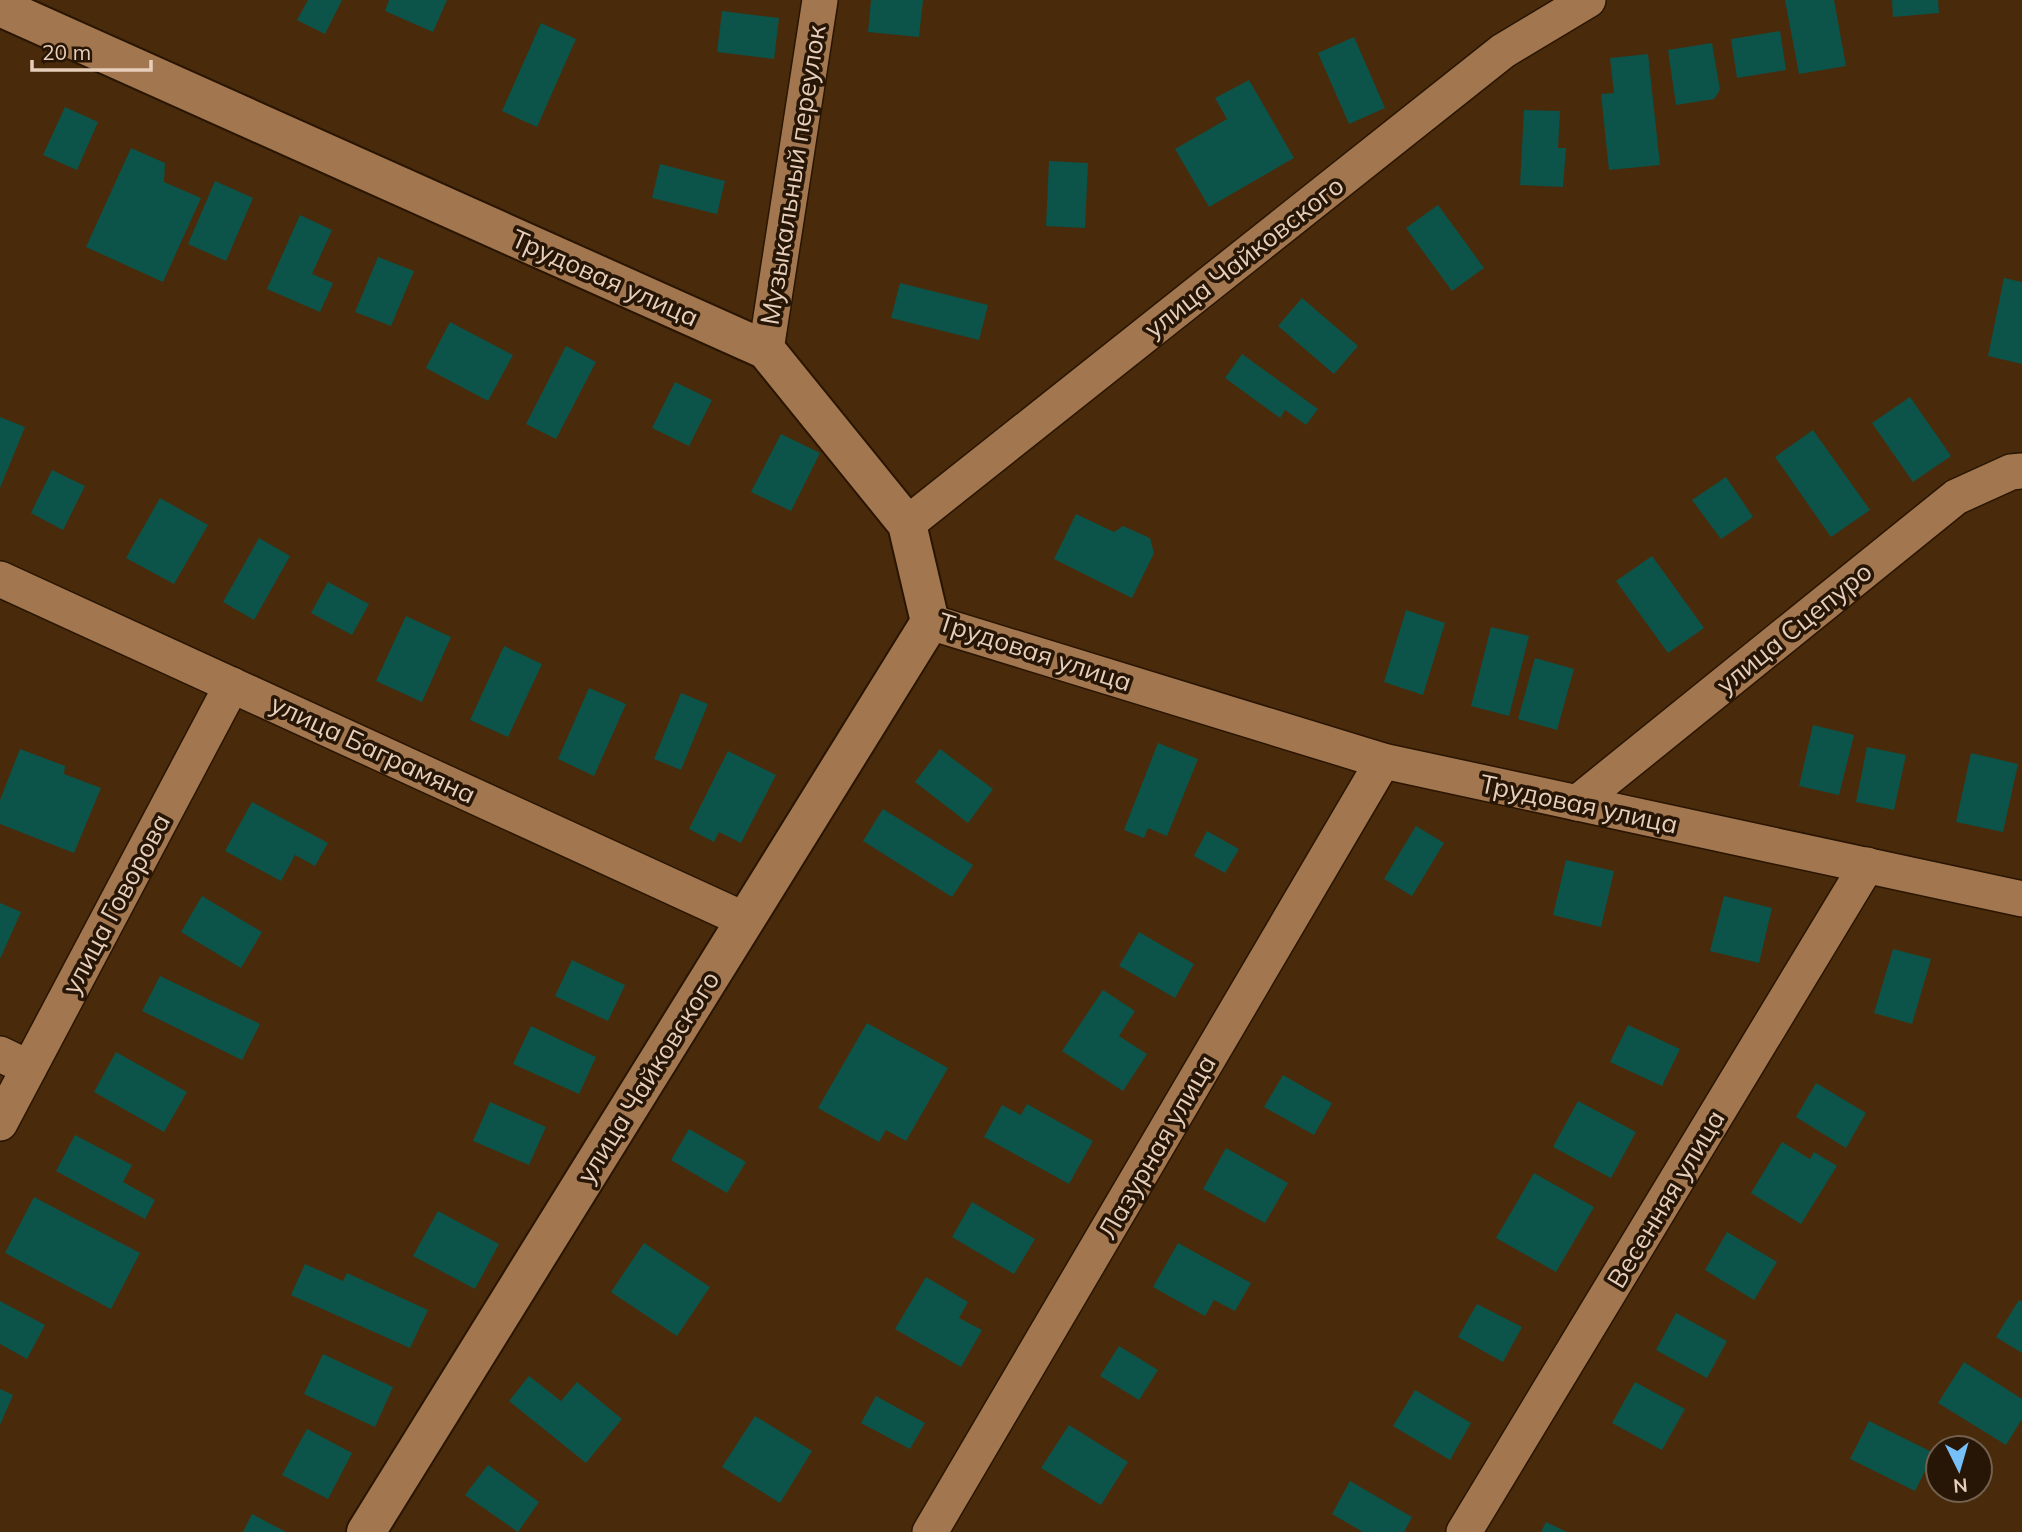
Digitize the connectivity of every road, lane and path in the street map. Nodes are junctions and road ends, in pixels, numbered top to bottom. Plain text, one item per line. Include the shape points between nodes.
1 (820, 0) edge
2 (1588, 0) edge
3 (0, 7) edge
4 (766, 350) junction
5 (2022, 471) edge
6 (907, 524) junction
7 (0, 579) edge
8 (930, 622) junction
9 (232, 685) junction
10 (1382, 761) junction
11 (1577, 803) junction
12 (1867, 865) junction
13 (2022, 899) edge
14 (745, 920) junction
15 (15, 1061) edge
16 (0, 1122) edge
17 (366, 1532) edge
18 (930, 1532) edge
19 (1464, 1532) edge

1 - 4 street, Музыкальный переулок
2 - 6 street, улица Чайковского via 1503,51
3 - 4 main road, Трудовая улица
4 - 6 main road, Трудовая улица
5 - 11 street, улица Сцепуро via 1956,497
6 - 8 main road, Трудовая улица
7 - 9 street, улица Баграмяна
8 - 10 street, Трудовая улица
8 - 14 main road, улица Чайковского
9 - 14 street, улица Баграмяна
9 - 15 street, улица Говорова
10 - 11 street, Трудовая улица
10 - 18 street, Лазурная улица
11 - 12 street, Трудовая улица
12 - 13 street, Трудовая улица
12 - 19 street, Весенняя улица
14 - 17 main road, улица Чайковского
15 - 16 street, улица Говорова

